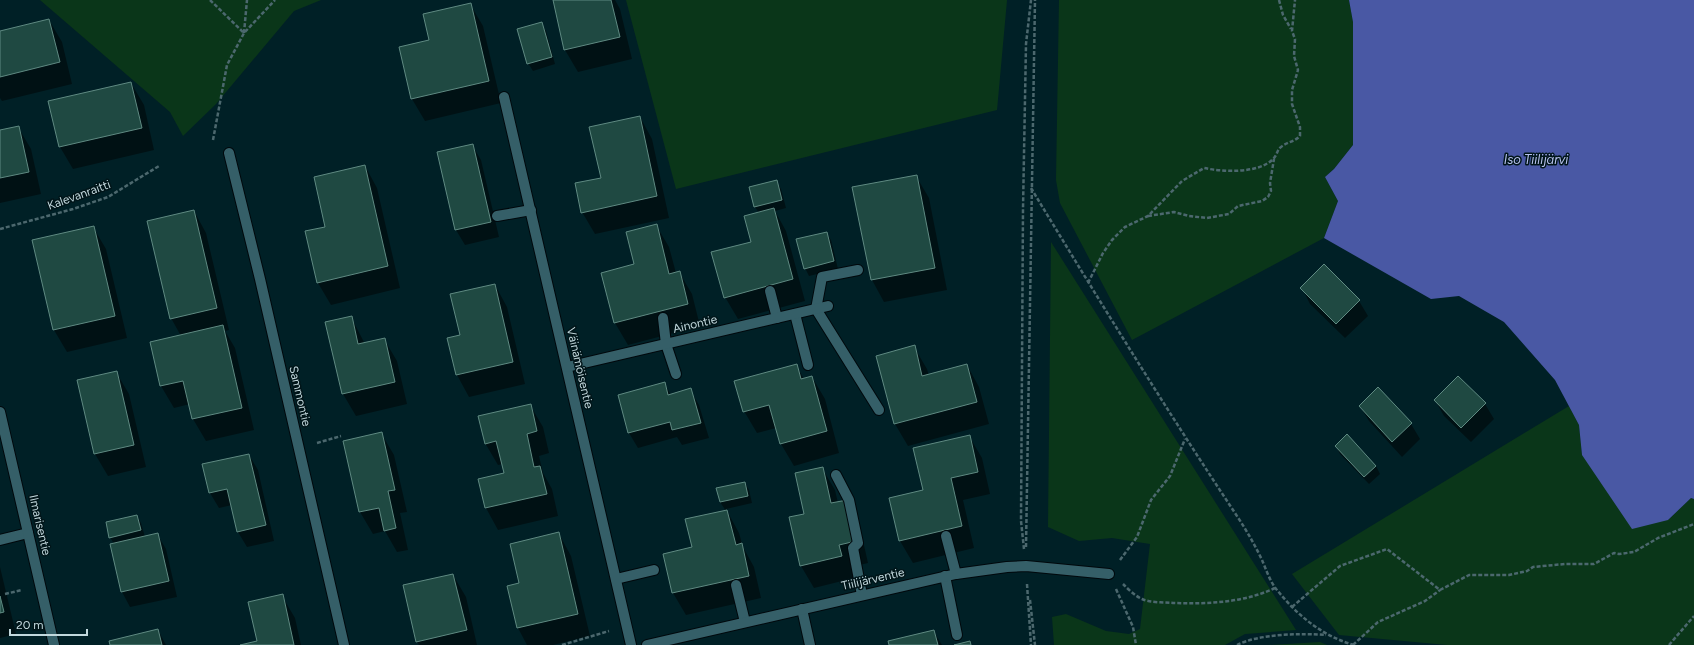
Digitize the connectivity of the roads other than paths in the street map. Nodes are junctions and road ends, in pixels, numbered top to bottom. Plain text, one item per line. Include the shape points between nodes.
1 (504, 97) dead end
2 (229, 152) dead end
3 (531, 210) junction
4 (497, 216) dead end
5 (858, 270) dead end
6 (770, 291) dead end
7 (828, 306) dead end
8 (816, 309) junction
9 (795, 314) junction
10 (663, 318) dead end
11 (777, 318) junction
12 (666, 344) junction
13 (808, 365) dead end
14 (567, 367) junction
15 (676, 374) dead end
16 (879, 410) dead end
17 (0, 412) edge
18 (836, 475) dead end
19 (28, 533) junction
20 (946, 536) dead end
21 (0, 540) edge
22 (654, 570) dead end
23 (956, 574) junction
24 (1109, 574) road end
25 (945, 576) junction
26 (616, 579) junction
27 (736, 585) dead end
28 (862, 596) junction
29 (802, 609) junction
30 (745, 622) junction
31 (957, 635) dead end
32 (54, 645) edge
33 (344, 645) edge
34 (631, 645) edge
35 (647, 645) edge
36 (810, 645) edge

1 - 3 street, Väinämöisentie
2 - 33 street, Sammontie
3 - 4 street
3 - 14 street, Väinämöisentie
5 - 8 street via 822,277
6 - 11 street
7 - 8 street, Ainontie
8 - 9 street, Ainontie
8 - 16 street
9 - 11 street, Ainontie
9 - 13 street
10 - 12 street
11 - 12 street, Ainontie
12 - 14 street, Ainontie
12 - 15 street
14 - 26 street, Väinämöisentie
17 - 19 street, Ilmarisentie
18 - 28 street via 849,500 858,543 853,548
19 - 21 street
19 - 32 street, Ilmarisentie
20 - 23 street
22 - 26 street
23 - 24 street, Tiilijärventie via 1026,566
23 - 25 street, Tiilijärventie
25 - 28 street, Tiilijärventie
25 - 31 street
26 - 34 street, Väinämöisentie
27 - 30 street
28 - 29 street, Tiilijärventie
29 - 30 street, Tiilijärventie
29 - 36 street
30 - 35 street, Tiilijärventie

